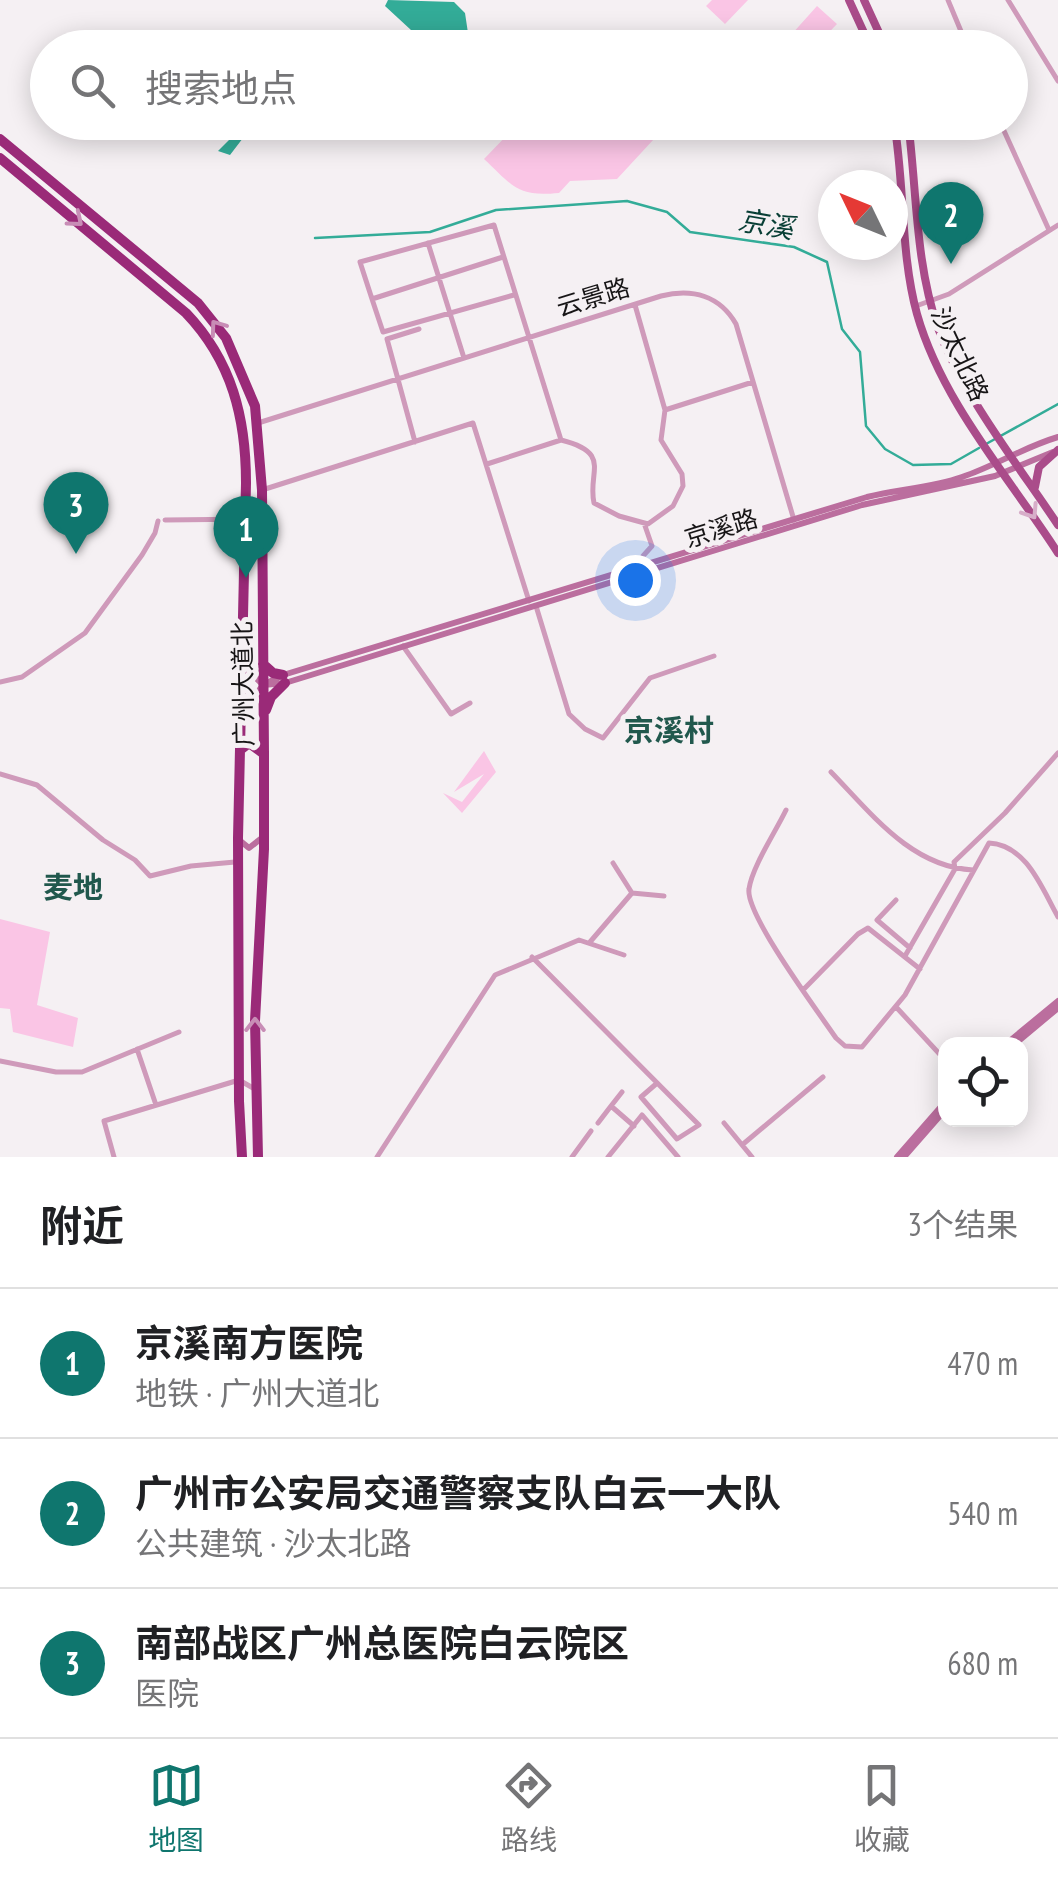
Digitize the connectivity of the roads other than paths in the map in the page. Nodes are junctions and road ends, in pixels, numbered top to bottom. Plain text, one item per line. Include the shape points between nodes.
1 (850, 0) edge
2 (948, 0) edge
3 (1008, 0) edge
4 (866, 4) edge
5 (856, 15) junction
6 (863, 30) edge
7 (878, 30) edge
8 (960, 30) edge
9 (1027, 30) edge
10 (1028, 32) edge
11 (1058, 81) edge
12 (0, 139) edge
13 (896, 140) edge
14 (910, 140) edge
15 (1008, 140) edge
16 (0, 158) edge
17 (1058, 225) edge
18 (1050, 230) junction
19 (428, 243) junction
20 (504, 257) junction
21 (439, 277) junction
22 (515, 295) junction
23 (372, 298) junction
24 (931, 302) junction
25 (634, 304) junction
26 (916, 306) junction
27 (450, 313) junction
28 (420, 329) dead end
29 (528, 338) junction
30 (464, 358) junction
31 (398, 379) junction
32 (753, 382) junction
33 (665, 410) junction
34 (258, 423) junction
35 (1058, 437) edge
36 (561, 440) junction
37 (416, 442) junction
38 (1058, 450) edge
39 (1012, 454) junction
40 (998, 462) junction
41 (487, 464) junction
42 (1019, 464) junction
43 (1004, 472) junction
44 (262, 490) junction
45 (1035, 491) junction
46 (262, 519) junction
47 (245, 520) junction
48 (794, 520) junction
49 (644, 523) junction
50 (1058, 524) edge
51 (1058, 553) edge
52 (644, 566) junction
53 (532, 603) junction
54 (241, 638) junction
55 (262, 642) junction
56 (403, 646) junction
57 (714, 656) dead end
58 (241, 660) junction
59 (263, 664) junction
60 (284, 679) junction
61 (0, 682) edge
62 (263, 685) junction
63 (470, 703) dead end
64 (263, 721) junction
65 (240, 725) junction
66 (240, 750) junction
67 (264, 754) junction
68 (1058, 754) edge
69 (831, 772) dead end
70 (0, 774) edge
71 (786, 810) dead end
72 (264, 836) junction
73 (238, 838) junction
74 (238, 862) junction
75 (612, 864) dead end
76 (956, 869) junction
77 (973, 870) junction
78 (632, 893) junction
79 (664, 896) dead end
80 (896, 900) dead end
81 (1058, 917) edge
82 (590, 942) junction
83 (910, 948) junction
84 (624, 955) dead end
85 (906, 956) junction
86 (532, 957) junction
87 (920, 969) junction
88 (803, 990) junction
89 (1058, 1004) edge
90 (897, 1008) junction
91 (179, 1032) dead end
92 (1015, 1037) edge
93 (1023, 1037) edge
94 (136, 1050) junction
95 (938, 1052) edge
96 (0, 1060) edge
97 (823, 1078) dead end
98 (239, 1080) junction
99 (656, 1084) junction
100 (255, 1090) junction
101 (622, 1092) dead end
102 (156, 1105) junction
103 (611, 1106) junction
104 (938, 1110) edge
105 (938, 1119) edge
106 (724, 1122) dead end
107 (598, 1123) dead end
108 (634, 1126) junction
109 (590, 1131) dead end
110 (742, 1145) junction
111 (114, 1157) edge
112 (242, 1157) edge
113 (258, 1157) edge
114 (376, 1157) edge
115 (572, 1157) edge
116 (608, 1157) edge
117 (678, 1157) edge
118 (752, 1157) edge
119 (897, 1157) edge
120 (904, 1157) edge

1 - 5 main road
2 - 8 street
3 - 9 street
4 - 5 main road
4 - 7 main road
5 - 6 main road
10 - 11 street
34 -> 12 highway, 广州大道北 via 230,347 198,303
13 - 26 main road, 沙太北路
14 - 24 main road, 沙太北路
15 - 18 street
16 -> 47 highway, 广州大道北 via 174,302 212,342 240,411
17 - 18 street
18 - 24 street
19 - 20 street via 494,225
19 - 21 street
19 - 23 street via 360,262
20 - 21 street
20 - 22 street
21 - 23 street
21 - 27 street
22 - 27 street
22 - 29 street
23 - 27 street via 383,332
24 - 26 street
24 - 39 main road, 沙太北路 via 954,364
25 - 29 street, 云景路
25 - 32 street, 云景路 via 679,292 727,308
25 - 33 street
26 - 40 main road, 沙太北路 via 943,377
27 - 30 street
28 - 31 street via 386,339
29 - 30 street, 云景路
29 - 36 street
30 - 31 street, 云景路
31 - 34 street, 云景路
31 - 37 street
32 - 33 street
32 - 48 street, 云景路
33 - 49 street via 661,440 682,486 664,515
34 - 44 highway, 广州大道北
35 - 39 main road, 京溪路
36 - 41 street
36 - 49 street via 594,460 592,493 600,509
37 - 41 street via 473,423
37 - 44 street
38 - 42 main road, 京溪路
38 - 45 main road via 1037,470
39 - 40 main road, 京溪路
39 - 42 main road, 沙太北路
40 - 43 main road, 沙太北路
40 - 48 main road, 京溪路 via 946,482
41 - 53 street
42 - 43 main road, 京溪路
42 - 45 main road, 沙太北路
43 -> 51 main road, 沙太北路
43 - 53 main road, 京溪路 via 876,501
44 - 46 highway, 广州大道北
45 - 50 main road, 沙太北路
46 - 47 street
46 - 55 highway, 广州大道北
47 - 54 highway, 广州大道北
47 - 61 street via 161,520 84,633 22,677
48 - 52 main road, 京溪路
49 - 52 street via 652,546
52 - 53 main road, 京溪路
53 - 56 main road, 京溪路
53 - 57 street via 569,714 603,738 650,678
53 - 60 main road, 京溪路
54 - 55 highway via 248,645
54 - 58 highway, 广州大道北
55 - 59 highway, 广州大道北
56 - 60 main road, 京溪路
56 - 63 street via 451,714
58 - 62 main road
58 - 65 highway, 广州大道北
59 - 60 highway
59 - 62 highway, 广州大道北
60 - 62 main road, 京溪路
60 - 64 highway
62 - 64 highway, 广州大道北
62 - 65 main road
64 - 67 highway, 广州大道北
65 - 66 highway, 广州大道北
66 - 67 highway via 250,743
66 - 73 highway, 广州大道北
67 - 72 highway, 广州大道北
68 - 76 street via 954,862
69 - 76 street via 894,837
70 - 74 street via 44,790 150,876
71 - 88 street via 748,892
72 - 73 main road via 249,848
100 -> 72 highway, 广州大道北
73 - 74 highway, 广州大道北
74 - 98 highway, 广州大道北
75 - 78 street
76 - 77 street
76 - 83 street
77 - 81 street via 986,845 1002,844 1024,860
77 - 87 street
78 - 79 street
78 - 82 street
80 - 83 street via 877,920
82 - 84 street
82 - 86 street
83 - 85 street
85 - 87 street
85 - 88 street via 868,928
86 - 99 street
86 - 114 street via 495,975
87 - 90 street
88 - 90 street via 836,1038 854,1048
89 - 92 main road
89 - 93 main road
90 - 95 street
91 - 94 street
94 - 96 street via 68,1074
94 - 102 street
97 - 110 street
98 - 100 street
98 - 102 street
98 - 112 highway, 广州大道北
99 - 99 street via 699,1125 678,1140 640,1097
100 - 113 highway, 广州大道北
101 - 103 street
102 - 111 street via 104,1121
103 - 107 street
103 - 108 street
104 - 119 main road
105 - 120 main road
106 - 110 street
108 - 116 street
108 - 117 street via 642,1115
109 - 115 street
110 - 118 street

